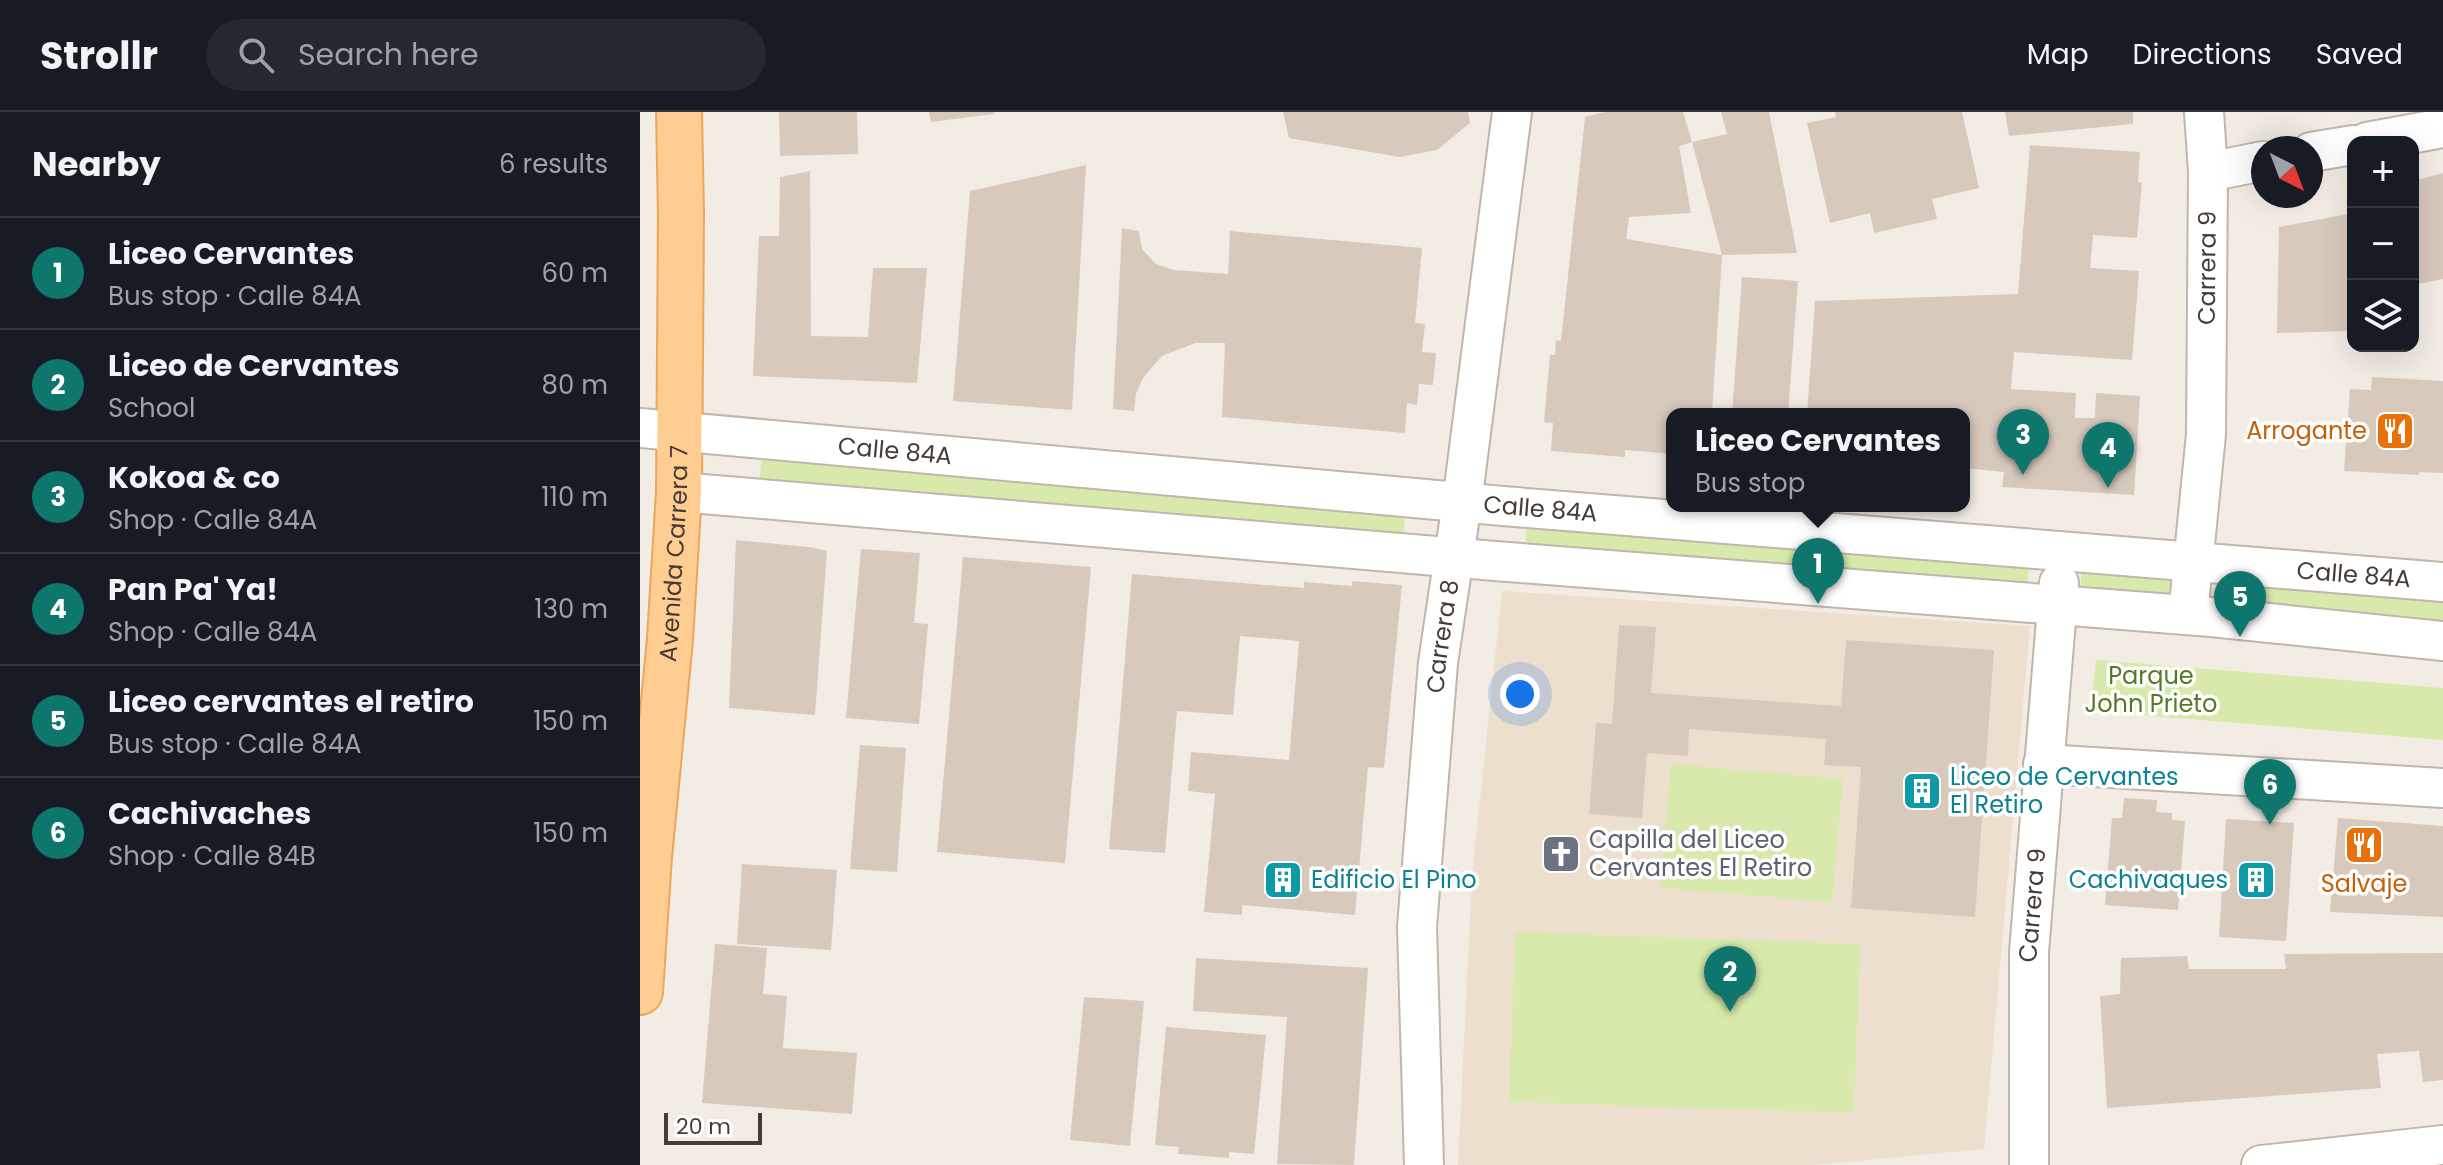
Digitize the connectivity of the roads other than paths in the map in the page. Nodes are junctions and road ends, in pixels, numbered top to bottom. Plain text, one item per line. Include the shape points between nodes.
1 (679, 112) edge
2 (1512, 112) edge
3 (2204, 112) edge
4 (2443, 128) edge
5 (2400, 136) edge
6 (2347, 146) edge
7 (2323, 150) edge
8 (2251, 163) edge
9 (2208, 172) junction
10 (660, 430) edge
11 (679, 492) junction
12 (1462, 503) junction
13 (2062, 552) junction
14 (1454, 558) junction
15 (2193, 560) junction
16 (2443, 582) edge
17 (2056, 606) junction
18 (2188, 615) junction
19 (2443, 641) edge
20 (2043, 764) junction
21 (2443, 788) edge
22 (640, 992) edge
23 (2436, 1152) edge
24 (2392, 1158) edge
25 (1424, 1165) edge
26 (2029, 1165) edge
27 (2261, 1165) edge

1 - 10 main road, Avenida Carrera 7
2 - 12 street, Carrera 8
3 - 9 street, Carrera 9
4 - 5 street
6 - 7 street
8 - 9 street
9 - 15 street, Carrera 9 via 2206,434
10 - 11 main road, Avenida Carrera 7
10 - 12 street, Calle 84A
11 - 14 street
11 - 22 main road, Avenida Carrera 7
12 - 13 street, Calle 84A
12 - 14 street, Carrera 8
13 - 15 street, Calle 84A
13 - 17 street, Carrera 9
14 - 17 street
14 - 25 street, Carrera 8 via 1438,663 1417,927
15 - 16 street, Calle 84A
15 - 18 street, Carrera 9
17 - 18 street
17 - 20 street, Carrera 9
18 - 19 street
20 - 21 street
20 - 26 street, Carrera 9 via 2029,952
23 - 24 street
24 - 27 street

